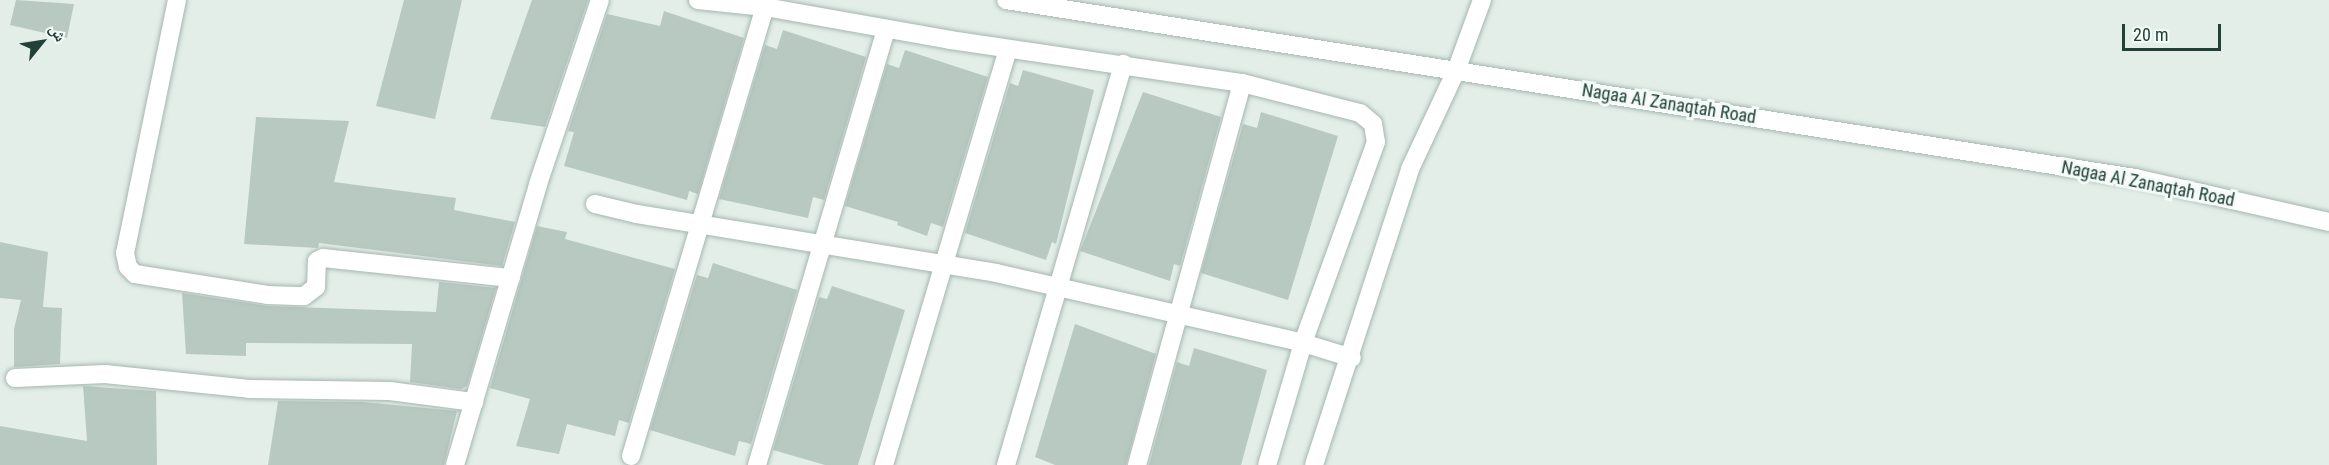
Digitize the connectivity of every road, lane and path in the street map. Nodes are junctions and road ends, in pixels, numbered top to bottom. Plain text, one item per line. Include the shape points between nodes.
1 (177, 0) edge
2 (600, 0) edge
3 (698, 0) edge
4 (1006, 0) edge
5 (1482, 0) edge
6 (765, 7) junction
7 (886, 29) junction
8 (1008, 49) junction
9 (1123, 64) junction
10 (1456, 71) junction
11 (1242, 83) junction
12 (595, 204) dead end
13 (2329, 222) edge
14 (701, 225) junction
15 (820, 243) junction
16 (945, 265) junction
17 (511, 278) junction
18 (1058, 289) junction
19 (1177, 313) junction
20 (1303, 343) junction
21 (1352, 358) junction
22 (15, 378) dead end
23 (474, 402) junction
24 (631, 456) dead end
25 (455, 465) edge
26 (757, 465) edge
27 (884, 465) edge
28 (1006, 465) edge
29 (1137, 465) edge
30 (1268, 465) edge
31 (1314, 465) edge

1 - 17 street via 125,253 128,267 135,274 267,295 304,296 316,287 317,261 323,258
2 - 17 street
3 - 6 street
4 - 10 street, Nagaa Al Zanaqtah Road
5 - 10 street
6 - 7 street
6 - 14 street
7 - 8 street
7 - 15 street
8 - 9 street
8 - 16 street
9 - 11 street
9 - 18 street
10 - 13 street, Nagaa Al Zanaqtah Road via 2135,178
10 - 21 street via 1410,169
11 - 19 street
11 - 20 street via 1360,113 1373,124 1376,141
12 - 14 street
14 - 15 street
14 - 24 street
15 - 16 street
15 - 26 street
16 - 18 street
16 - 27 street
17 - 23 street
18 - 19 street
18 - 28 street
19 - 20 street
19 - 29 street
20 - 21 street
20 - 30 street
21 - 31 street
22 - 23 street via 105,374 249,389 390,391
23 - 25 street

